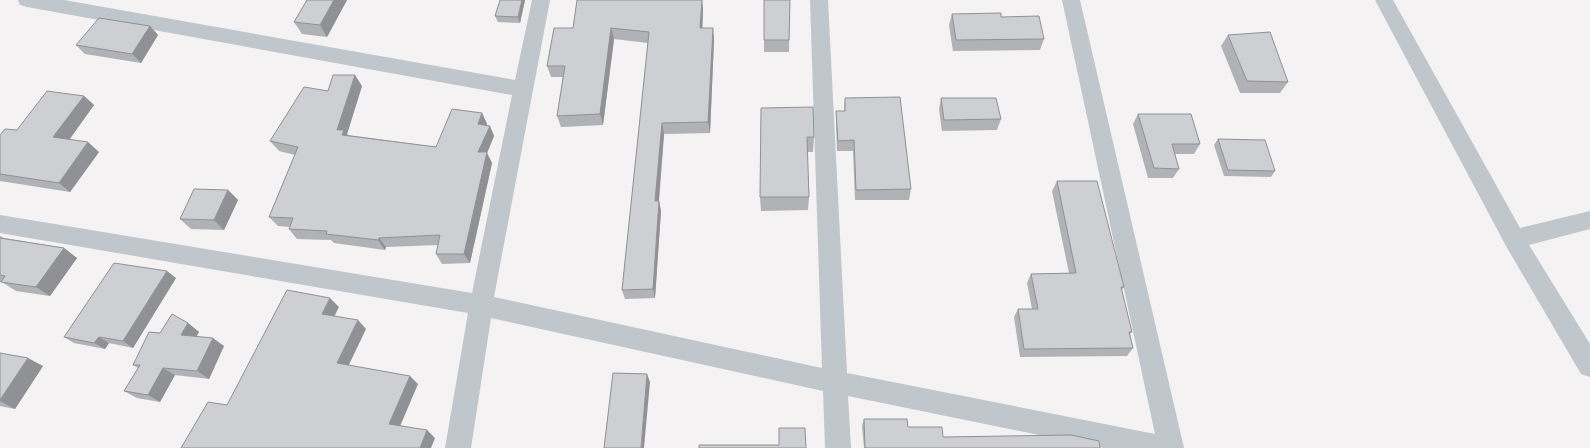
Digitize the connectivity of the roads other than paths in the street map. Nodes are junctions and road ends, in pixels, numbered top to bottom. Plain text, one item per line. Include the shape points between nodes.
1 (27, 0) edge
2 (541, 0) edge
3 (819, 0) edge
4 (1071, 0) edge
5 (1384, 0) edge
6 (523, 89) junction
7 (1590, 220) edge
8 (0, 224) edge
9 (1514, 239) junction
10 (481, 305) junction
11 (1590, 366) edge
12 (836, 382) junction
13 (458, 448) edge
14 (838, 448) edge
15 (1164, 448) edge
16 (1171, 448) edge

1 - 6 street
2 - 6 street
3 - 12 street
4 - 16 street
5 - 9 street
6 - 10 street
7 - 9 street
8 - 10 street
9 - 11 street
10 - 12 street
10 - 13 street
12 - 14 street
12 - 15 street

